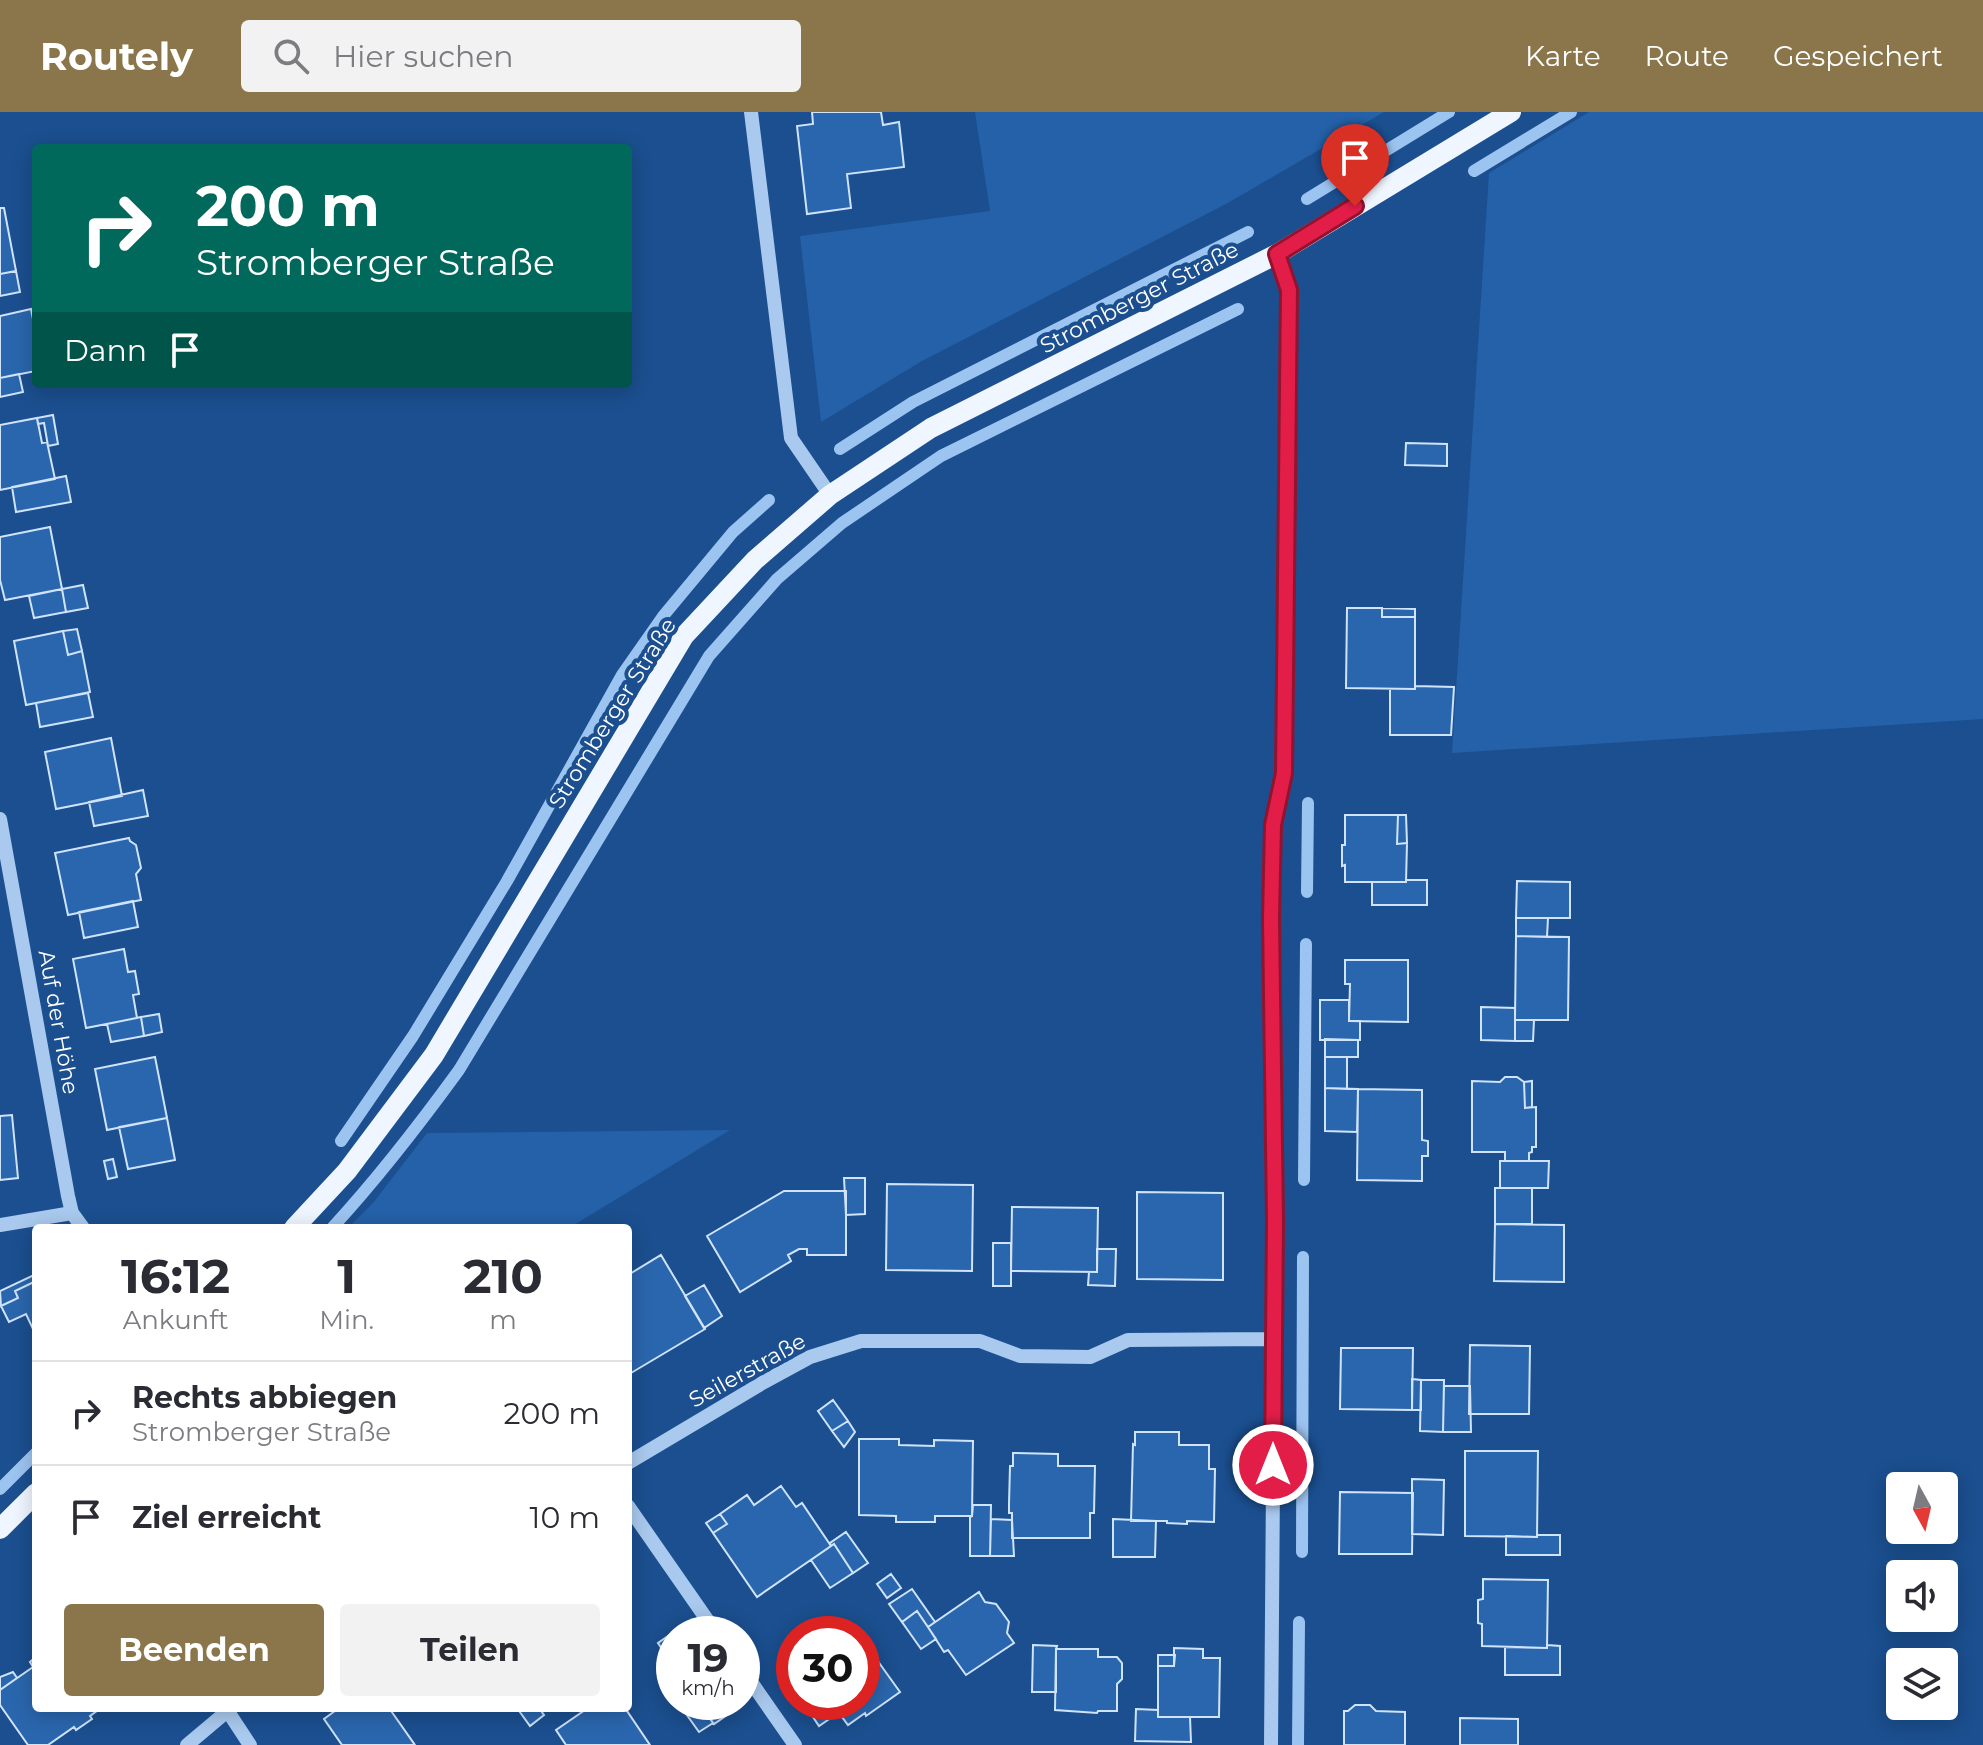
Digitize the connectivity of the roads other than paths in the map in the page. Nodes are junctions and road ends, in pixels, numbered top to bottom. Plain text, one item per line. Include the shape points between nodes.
1 (751, 112) edge
2 (1511, 112) edge
3 (1277, 254) junction
4 (830, 495) junction
5 (0, 819) edge
6 (6, 887) edge
7 (72, 1213) junction
8 (80, 1224) edge
9 (298, 1224) edge
10 (0, 1225) edge
11 (1274, 1339) junction
12 (632, 1461) edge
13 (32, 1497) edge
14 (632, 1512) edge
15 (0, 1529) edge
16 (704, 1616) edge
17 (760, 1695) edge
18 (226, 1712) edge
19 (231, 1712) edge
20 (187, 1745) edge
21 (250, 1745) edge
22 (795, 1745) edge
23 (1271, 1745) edge

1 - 4 street via 791,438
2 - 3 main road, Stromberger Straße
3 - 4 main road, Stromberger Straße via 931,428
3 - 11 street via 1289,290 1284,773 1273,825 1271,918
4 - 9 main road, Stromberger Straße via 755,560 684,636 434,1055 347,1171
5 - 6 street, Auf der Höhe
6 - 7 street, Auf der Höhe
7 - 8 street, Auf der Höhe
7 - 10 street
11 - 12 street, Seilerstraße via 1128,1340 1090,1357 1020,1356 980,1341 861,1341 810,1357
11 - 23 street
13 - 15 main road
14 - 16 street
17 - 22 street
18 - 20 street
19 - 21 street

